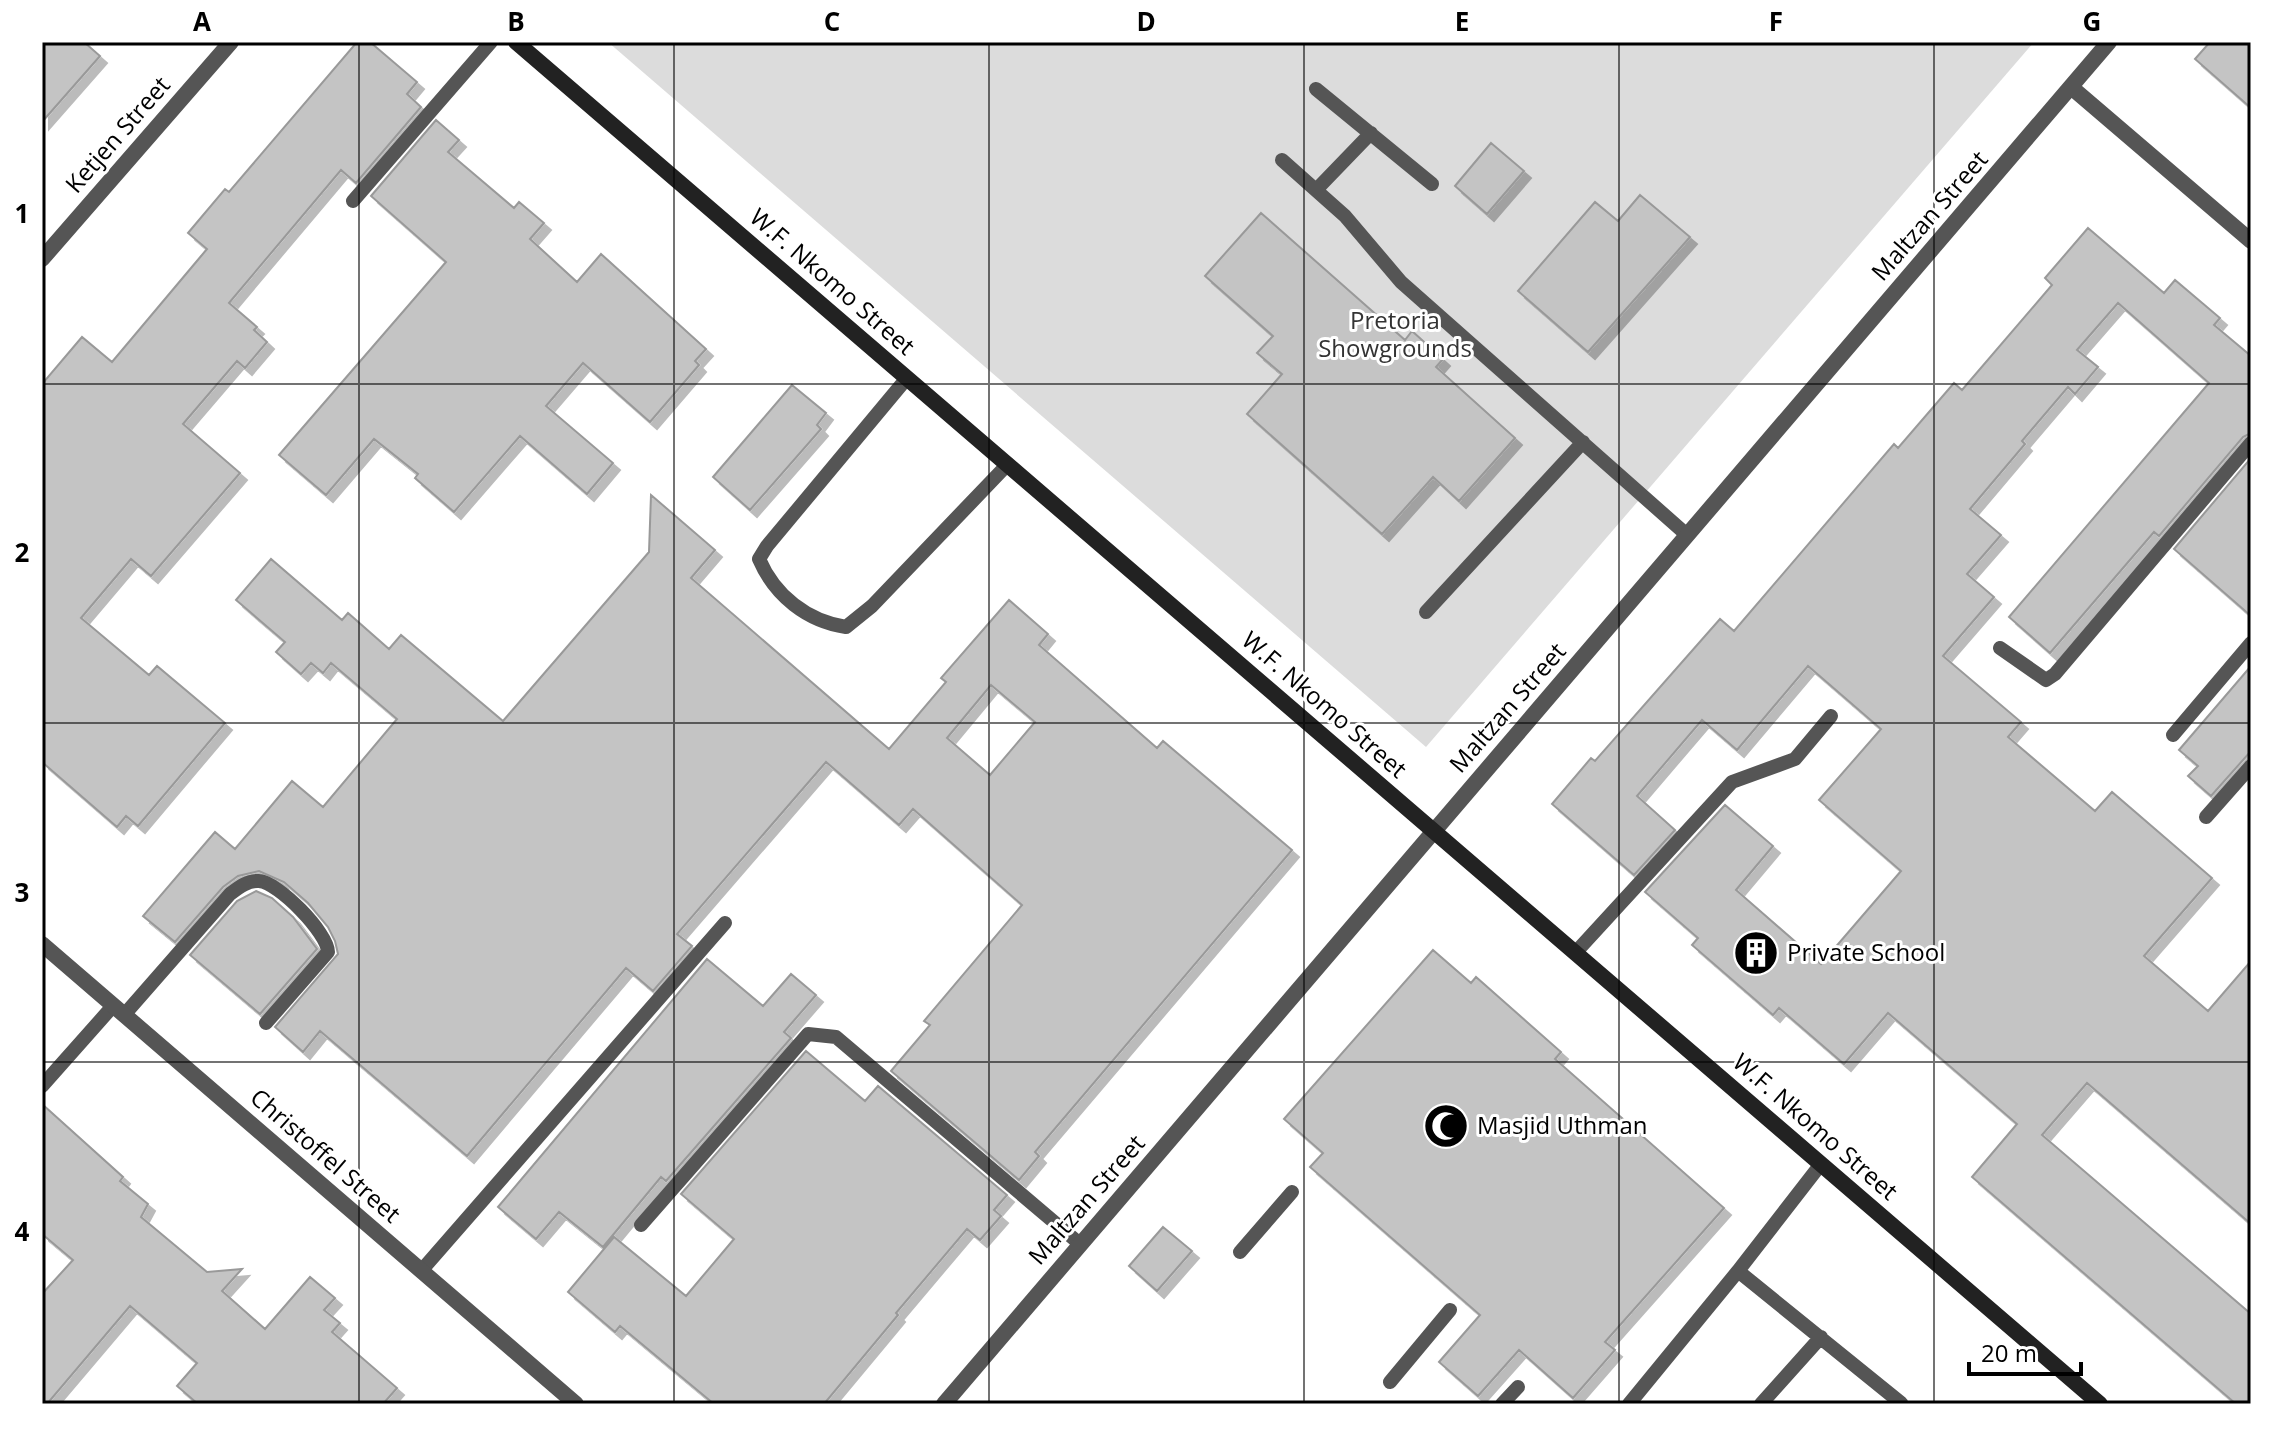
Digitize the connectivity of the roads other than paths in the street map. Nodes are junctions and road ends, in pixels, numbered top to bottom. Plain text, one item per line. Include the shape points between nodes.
1 (231, 42) edge
2 (491, 42) edge
3 (516, 42) edge
4 (2109, 42) edge
5 (2071, 87) junction
6 (1316, 89) dead end
7 (1371, 133) junction
8 (1282, 160) dead end
9 (1432, 184) dead end
10 (1316, 190) junction
11 (353, 201) dead end
12 (2251, 241) edge
13 (42, 259) edge
14 (907, 378) junction
15 (1583, 442) junction
16 (2251, 443) edge
17 (1008, 464) junction
18 (1687, 535) junction
19 (1426, 612) dead end
20 (2251, 643) edge
21 (2000, 648) dead end
22 (1831, 716) dead end
23 (2173, 735) dead end
24 (2251, 766) edge
25 (2206, 817) dead end
26 (1434, 831) junction
27 (725, 923) dead end
28 (42, 944) edge
29 (1576, 952) junction
30 (118, 1010) junction
31 (266, 1023) dead end
32 (42, 1086) edge
33 (1821, 1164) junction
34 (1292, 1192) dead end
35 (641, 1225) dead end
36 (1080, 1244) junction
37 (1240, 1252) dead end
38 (421, 1271) junction
39 (1738, 1271) junction
40 (1450, 1310) dead end
41 (1821, 1337) junction
42 (1390, 1382) dead end
43 (1518, 1387) dead end
44 (1901, 1403) edge
45 (576, 1404) edge
46 (944, 1404) edge
47 (1502, 1404) edge
48 (1629, 1404) edge
49 (1761, 1404) edge
50 (2100, 1404) edge

1 - 13 street, Ketjen Street
2 - 11 lane
3 - 14 main road, W.F. Nkomo Street
4 - 5 street, Maltzan Street
5 - 12 street
5 - 18 street, Maltzan Street
6 - 7 lane
7 - 9 lane
7 - 10 lane
8 - 10 lane
10 - 15 lane via 1401,282
14 - 17 main road, W.F. Nkomo Street
14 - 17 lane via 759,559 799,610 846,627
15 - 18 lane
15 - 19 lane
16 - 21 lane via 2055,674 2046,680
17 - 26 main road, W.F. Nkomo Street
18 - 26 street, Maltzan Street
20 - 23 lane
22 - 29 lane via 1795,759 1732,782
24 - 25 lane
26 - 29 main road, W.F. Nkomo Street
26 - 36 street, Maltzan Street
27 - 38 lane
28 - 30 street, Christoffel Street
29 - 33 main road, W.F. Nkomo Street
30 - 31 lane via 230,894 258,881 272,885 328,943 328,952
30 - 32 lane
30 - 38 street, Christoffel Street
33 - 39 lane
33 - 50 main road, W.F. Nkomo Street
34 - 37 lane
35 - 36 lane via 808,1034 836,1037
36 - 46 street, Maltzan Street
38 - 45 street, Christoffel Street
39 - 41 lane
39 - 48 lane
40 - 42 lane
41 - 44 lane
41 - 49 lane
43 - 47 lane

